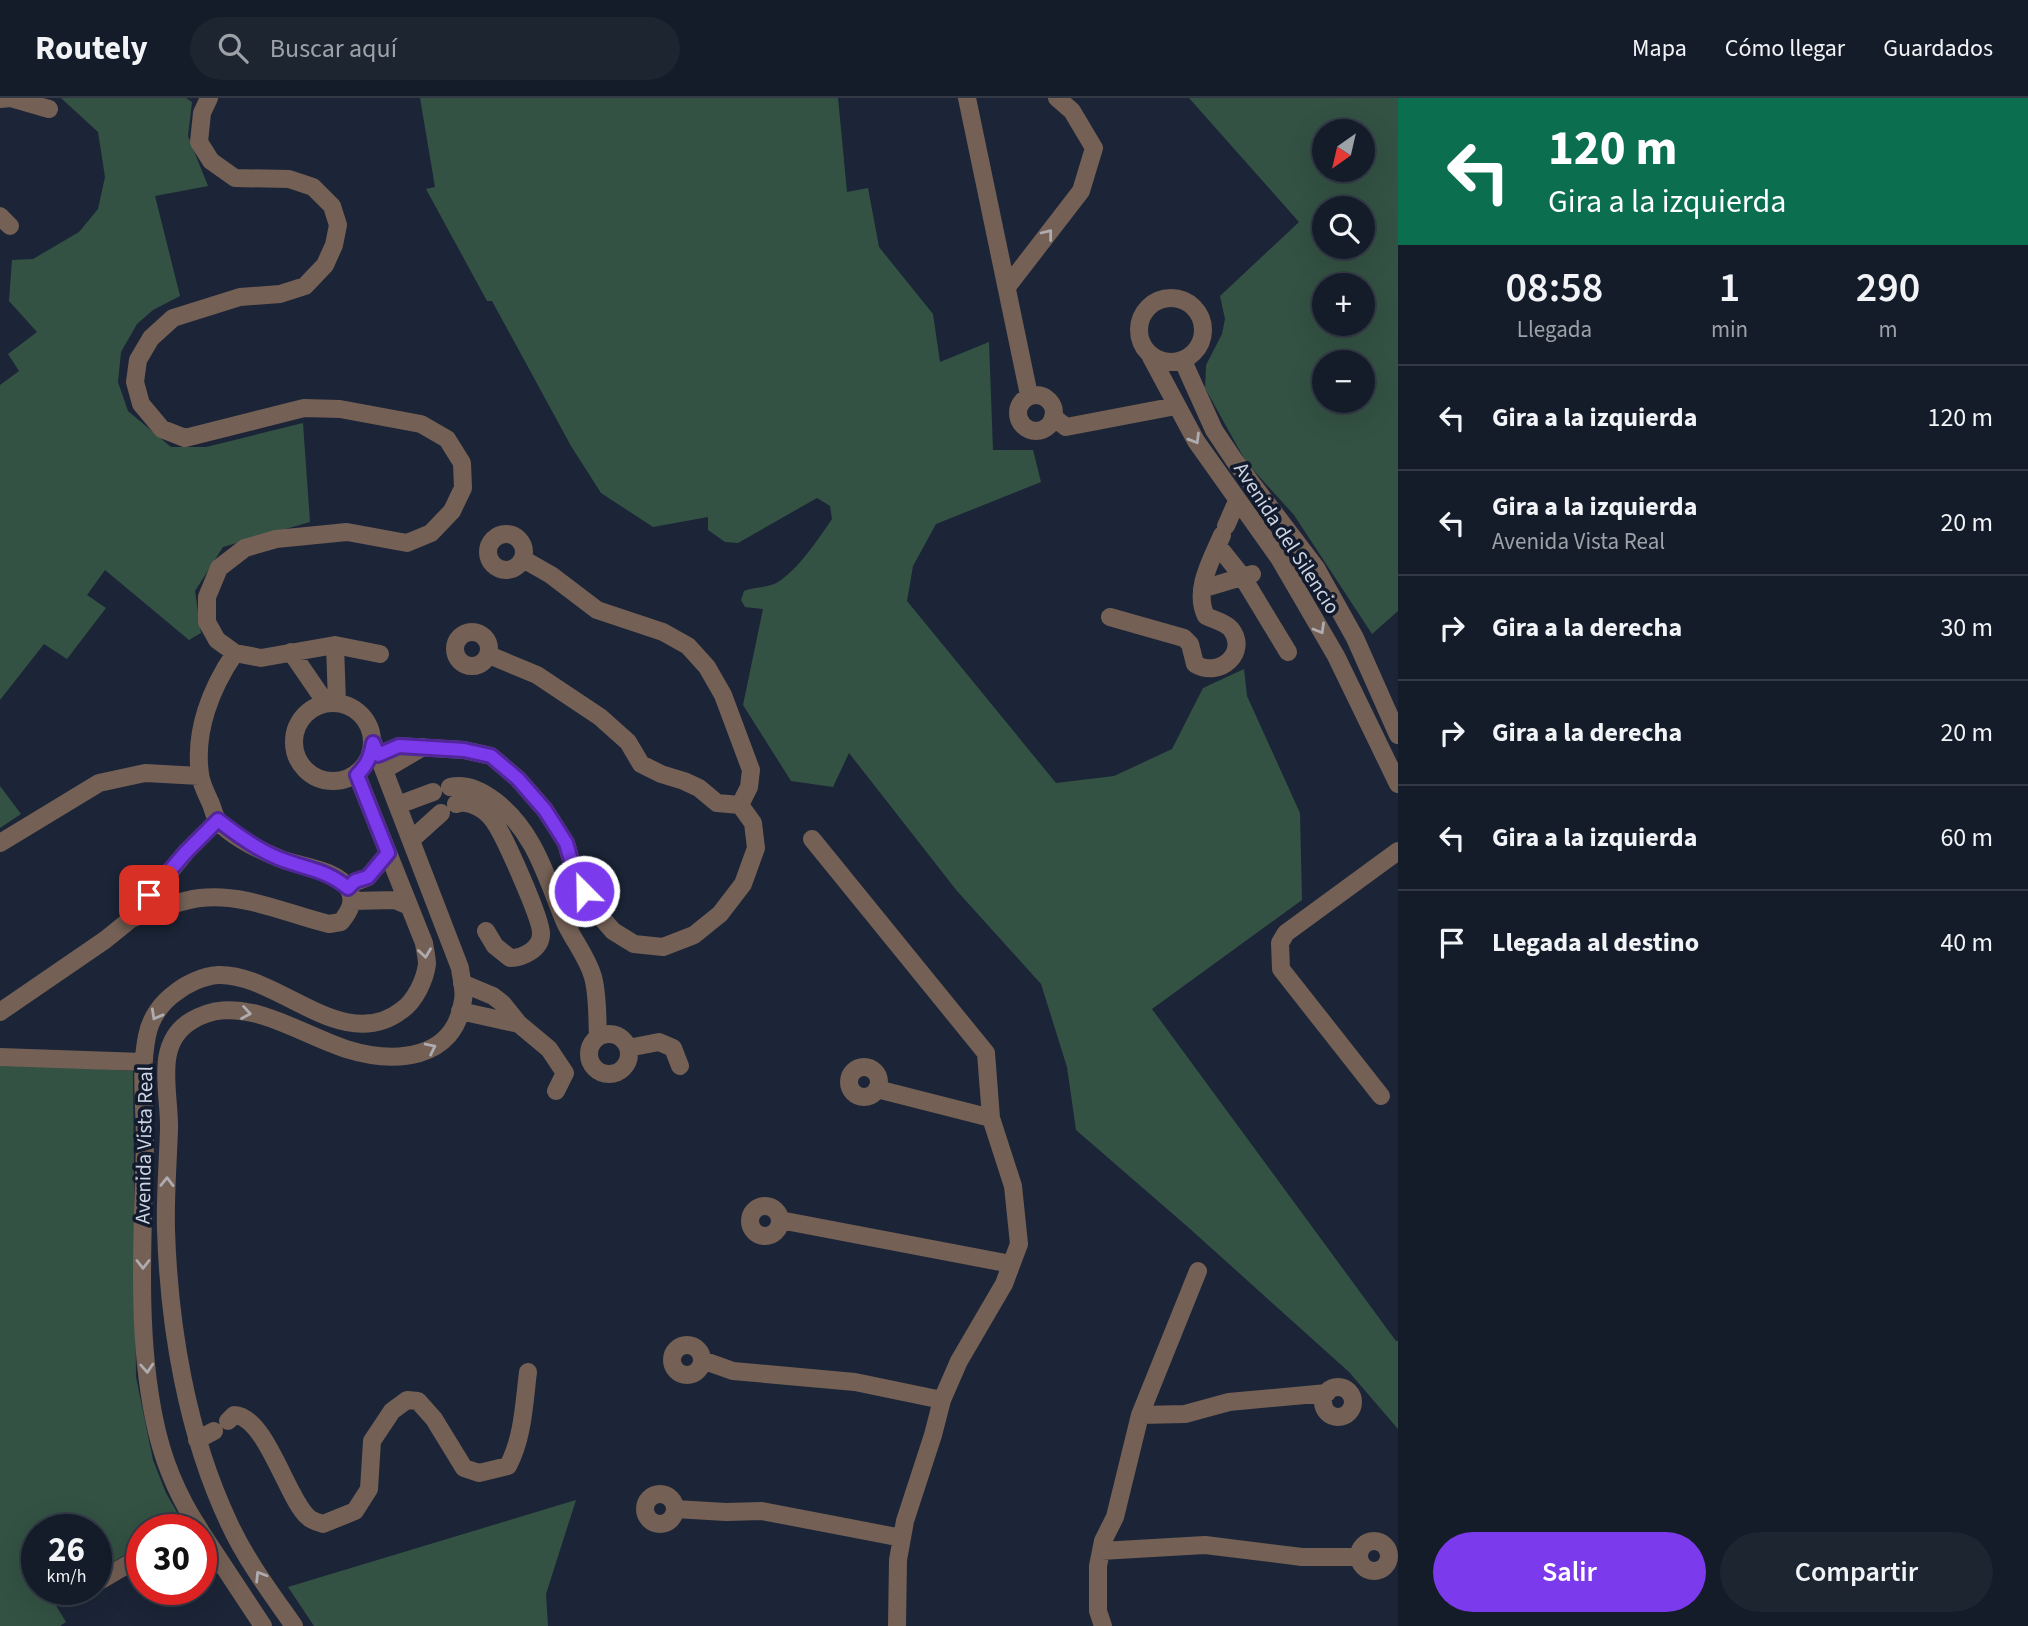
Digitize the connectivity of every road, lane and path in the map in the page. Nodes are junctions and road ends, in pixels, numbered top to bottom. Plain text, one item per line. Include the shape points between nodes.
1 (209, 98) edge
2 (967, 98) edge
3 (1057, 98) edge
4 (0, 99) edge
5 (49, 110) dead end
6 (1006, 288) junction
7 (1152, 357) junction
8 (1183, 361) junction
9 (1029, 395) junction
10 (1176, 406) junction
11 (1054, 417) junction
12 (1237, 501) junction
13 (1222, 536) junction
14 (523, 559) dead end
15 (1282, 565) junction
16 (1253, 574) junction
17 (1202, 589) junction
18 (1110, 617) dead end
19 (335, 645) junction
20 (290, 652) junction
21 (1288, 652) dead end
22 (235, 653) junction
23 (380, 654) dead end
24 (489, 655) dead end
25 (331, 703) junction
26 (1398, 735) edge
27 (378, 756) junction
28 (357, 775) junction
29 (200, 776) junction
30 (1398, 784) edge
31 (441, 801) junction
32 (398, 805) junction
33 (740, 805) junction
34 (499, 814) junction
35 (218, 820) junction
36 (529, 838) junction
37 (812, 838) dead end
38 (411, 840) junction
39 (0, 844) edge
40 (1398, 851) edge
41 (388, 853) junction
42 (510, 854) junction
43 (350, 894) junction
44 (409, 906) junction
45 (131, 919) junction
46 (486, 931) dead end
47 (462, 983) junction
48 (493, 996) junction
49 (301, 1005) junction
50 (460, 1011) junction
51 (0, 1012) edge
52 (485, 1016) junction
53 (519, 1024) junction
54 (300, 1031) junction
55 (598, 1036) junction
56 (628, 1048) junction
57 (0, 1057) edge
58 (143, 1062) junction
59 (680, 1066) dead end
60 (877, 1089) dead end
61 (556, 1091) dead end
62 (1381, 1096) dead end
63 (991, 1118) junction
64 (780, 1220) dead end
65 (144, 1227) junction
66 (166, 1228) junction
67 (1011, 1264) junction
68 (1198, 1271) dead end
69 (143, 1299) junction
70 (170, 1299) junction
71 (702, 1360) dead end
72 (528, 1372) dead end
73 (1327, 1392) dead end
74 (942, 1401) junction
75 (1140, 1415) junction
76 (197, 1440) junction
77 (675, 1508) dead end
78 (191, 1514) edge
79 (229, 1524) junction
80 (217, 1527) edge
81 (902, 1538) junction
82 (1101, 1551) junction
83 (217, 1554) edge
84 (1359, 1557) dead end
85 (264, 1626) edge
86 (294, 1626) edge
87 (897, 1626) edge
88 (1103, 1626) edge

1 - 22 street via 202,113 199,142 211,161 235,178 289,179 313,187 332,206 338,225 334,245 326,265 305,286 281,294 240,298 173,318 151,338 138,360 135,382 141,404 162,429 185,438 304,408 354,411 421,425 447,439 462,463 463,488 452,511 431,533 407,543 347,532 276,539 245,548 219,568 207,597 207,622 217,640
2 - 6 street
6 -> 3 street via 1082,191 1094,148 1072,111
4 - 5 street
6 - 9 street
7 - 8 street
7 - 8 street, Avenida del Silencio via 1139,335 1145,311 1154,302 1179,298 1199,313 1203,325 1198,349
7 - 10 street, Avenida del Silencio
8 - 26 street, Avenida del Silencio via 1214,430 1315,568 1355,638
9 - 11 street via 1046,398 1054,407
9 - 11 street via 1017,409 1023,426 1040,430
10 - 11 street via 1066,427
10 -> 12 street, Avenida del Silencio
12 - 13 street
12 - 15 street, Avenida del Silencio
13 - 16 street
13 - 17 street
14 - 33 street via 597,610 663,632 688,646 707,667 723,695 751,770
15 - 16 street
15 -> 30 street, Avenida del Silencio via 1336,656
16 - 17 street
16 - 21 street
17 - 18 street via 1206,616 1225,624 1235,636 1230,660 1217,669 1195,664 1184,638
19 - 20 street
19 - 23 street
19 - 25 street
20 - 22 street via 261,658
20 - 25 street
22 - 29 street via 208,698 199,750
24 - 33 street via 537,675 600,717 628,742 641,764 699,788 717,803
25 - 27 street via 348,705 366,720
25 - 28 street via 304,716 293,739 295,752 300,764 320,780 332,782
27 - 28 street via 371,755
27 - 32 street, Avenida Vista Real
27 - 33 street via 399,746 491,756 545,810 566,843 575,874 593,908 613,931 634,944 663,947 694,935 720,914 743,884 756,848 753,823
28 - 41 street, Avenida Vista Real
29 - 35 street
29 - 39 street via 145,773 99,783
31 - 32 street
31 - 34 street via 474,804
31 - 38 street
32 - 38 street, Avenida Vista Real
34 - 36 street
34 - 42 street
35 - 43 street via 278,858 333,875
35 - 45 street
36 - 42 street
36 - 55 street via 593,978
37 - 63 street via 986,1053
38 - 47 street, Avenida Vista Real via 454,949
40 - 62 street via 1286,933 1280,943 1281,969
41 - 43 street via 368,877 355,881
41 - 44 street, Avenida Vista Real
42 - 46 street via 541,934 529,953 510,958
43 - 44 street
43 - 45 street via 349,912 341,922 329,924 225,898 178,903
44 -> 49 street, Avenida Vista Real via 427,964 410,1004 393,1017 355,1024
45 - 51 street
47 - 48 street
47 - 50 street, Avenida Vista Real
48 - 52 street
48 - 53 street
49 - 54 street
49 -> 58 street, Avenida Vista Real via 239,978 218,975 194,981 158,1009 147,1033
50 - 52 street
54 -> 50 street, Avenida Vista Real via 364,1054 415,1055 446,1040
52 - 53 street
53 - 61 street via 549,1049 565,1073
66 -> 54 street, Avenida Vista Real via 166,1060 172,1041 188,1023 209,1011 258,1014
55 - 56 street via 612,1032 625,1039
55 - 56 street via 589,1048 589,1062 599,1073 613,1074 625,1066
56 - 59 street via 659,1042 673,1048
57 - 58 street
58 - 65 street, Avenida Vista Real
60 - 63 street
63 - 67 street via 1013,1186 1019,1244
64 - 67 street
65 - 66 street
65 -> 69 street, Avenida Vista Real
66 - 70 street, Avenida Vista Real
67 - 74 street
68 - 75 street
69 - 70 street
69 -> 78 street, Avenida Vista Real via 147,1376 163,1459
70 - 76 street, Avenida Vista Real
71 - 74 street via 733,1371 855,1382
72 - 76 street via 520,1432 508,1466 479,1473 464,1468 434,1419 418,1401 407,1400 392,1411 372,1441 369,1489 362,1501 355,1511 323,1524 309,1519 297,1504 276,1459 243,1415
73 - 75 street via 1228,1402 1185,1414
74 - 81 street
75 - 82 street via 1115,1517
76 - 79 street, Avenida Vista Real
77 - 81 street via 762,1511
79 - 80 street
86 -> 79 street, Avenida Vista Real
81 - 87 street
82 - 84 street via 1205,1545 1302,1557
82 - 88 street via 1098,1611
83 - 85 street, Avenida Vista Real

